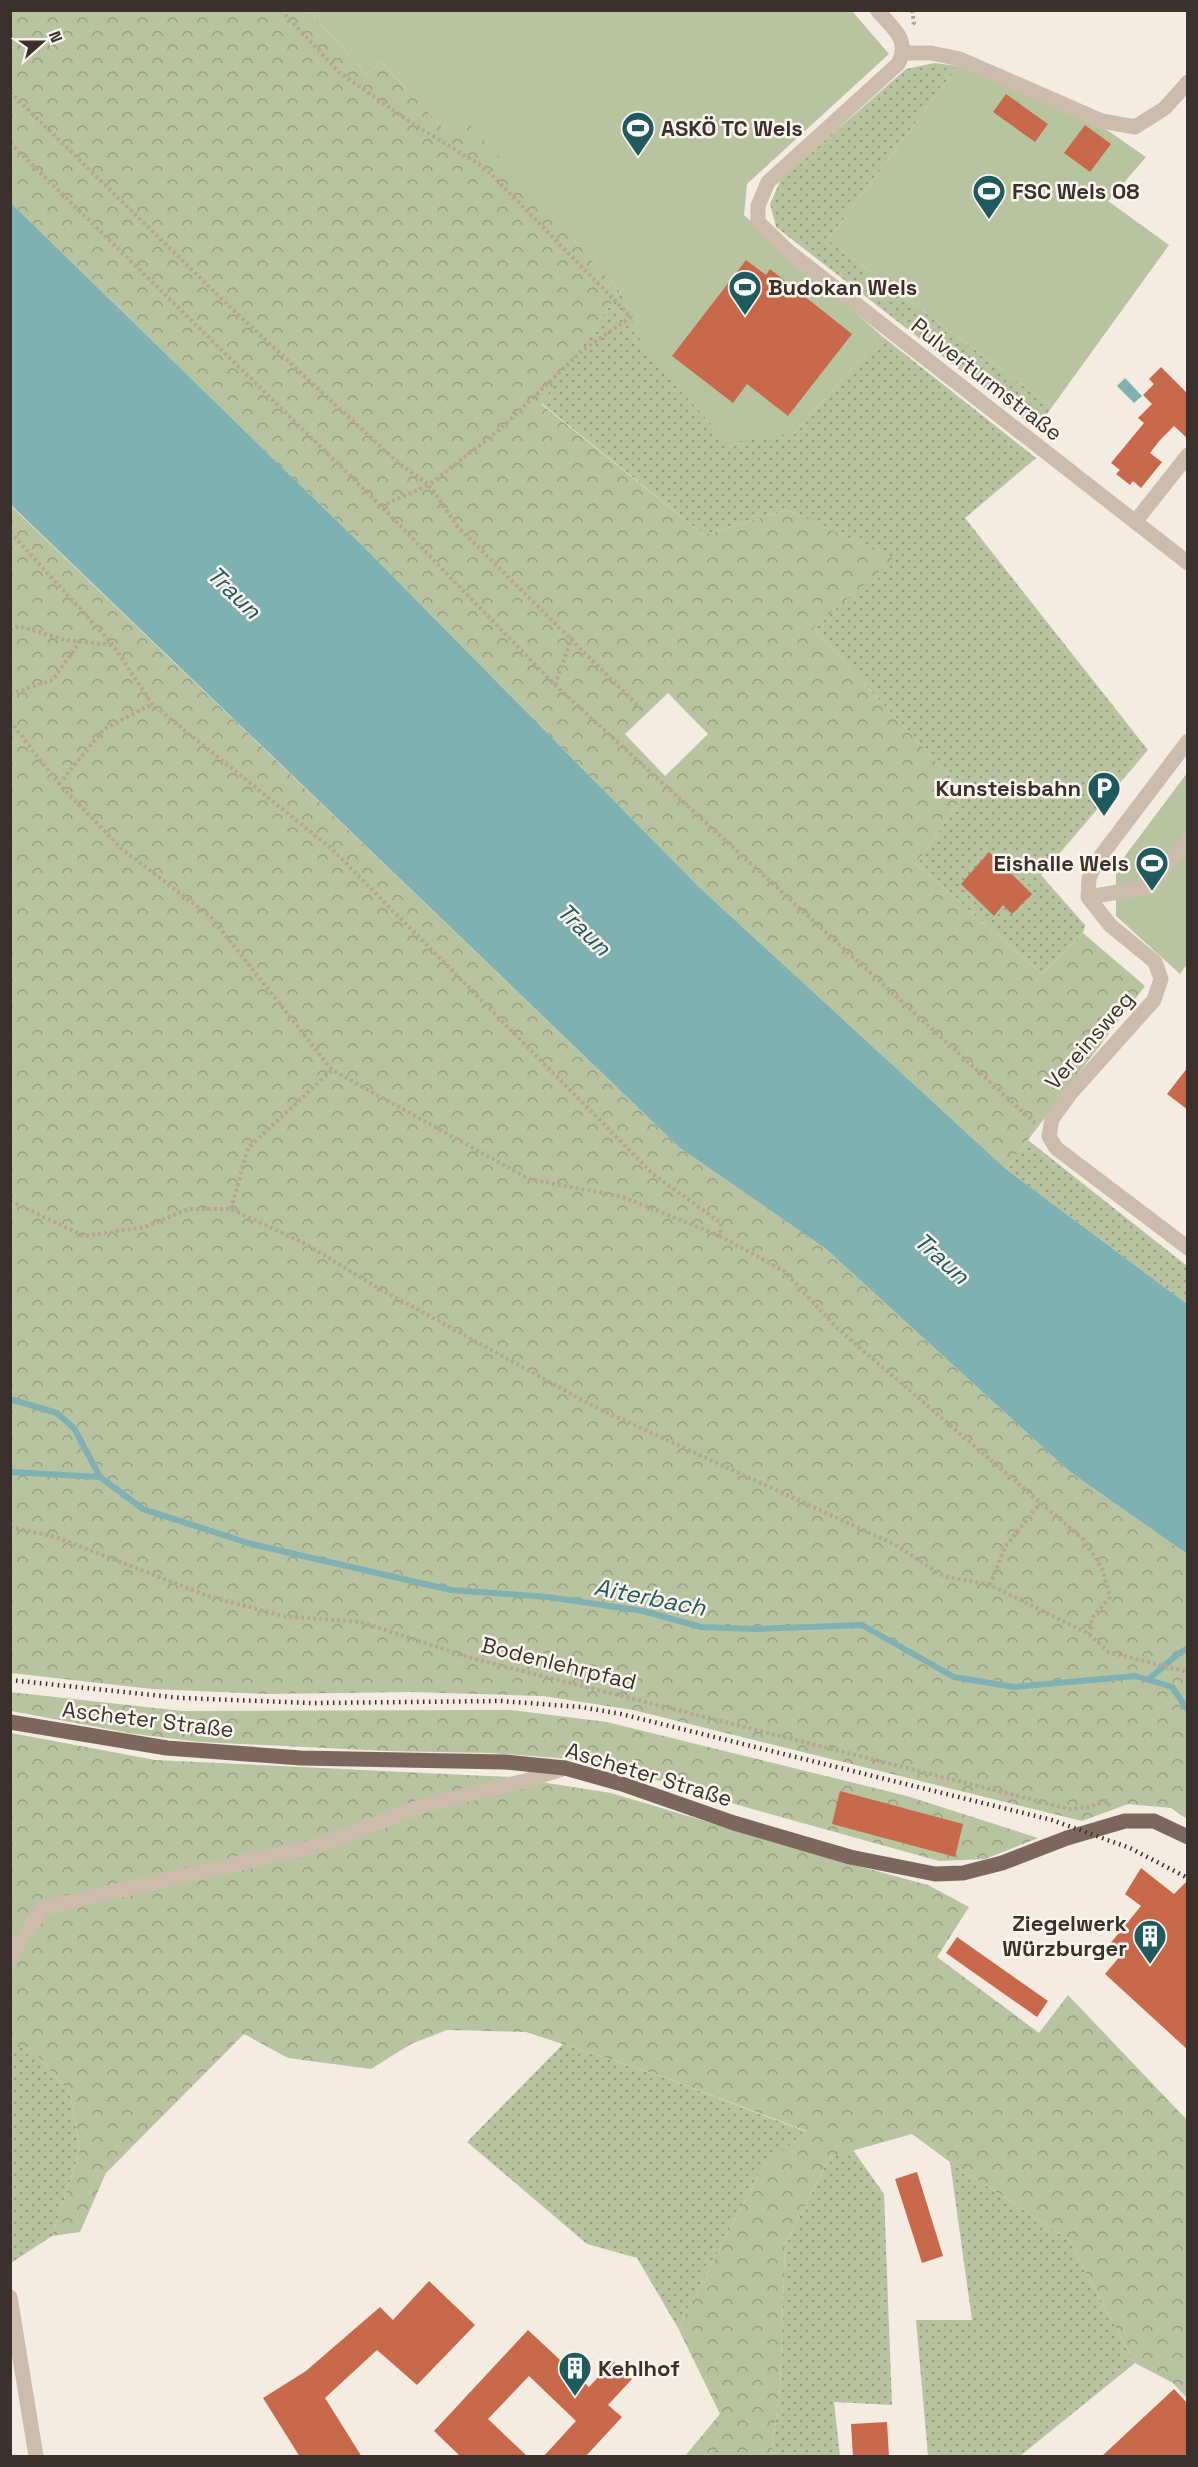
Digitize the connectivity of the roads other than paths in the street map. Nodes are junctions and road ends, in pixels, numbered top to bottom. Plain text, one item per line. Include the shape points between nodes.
1 (877, 10) edge
2 (904, 53) junction
3 (1188, 82) edge
4 (1188, 454) edge
5 (1135, 522) junction
6 (1188, 563) edge
7 (1188, 741) edge
8 (1188, 840) edge
9 (1088, 897) junction
10 (1188, 1248) edge
11 (10, 1722) edge
12 (565, 1768) junction
13 (1188, 1837) edge
14 (10, 1957) edge
15 (10, 2297) edge
16 (36, 2457) edge

1 - 2 street via 902,39
2 - 3 street via 931,52 960,59 1102,121 1135,127 1165,108
2 - 5 street, Pulverturmstraße via 898,64 768,182 758,206 758,222 788,251
4 - 5 street
5 - 6 street, Pulverturmstraße
7 - 9 street via 1097,861 1089,878
8 - 9 street via 1149,887
9 - 10 street, Vereinsweg via 1110,924 1155,962 1161,979 1154,1000 1070,1094 1053,1119 1048,1136 1056,1148
11 - 12 main road, Ascheter Straße via 167,1748 301,1758 505,1762
12 - 13 main road, Ascheter Straße via 850,1857 935,1874 963,1873 1002,1863 1125,1821 1154,1821
12 - 14 street via 424,1805 324,1844 43,1908
15 - 16 street

